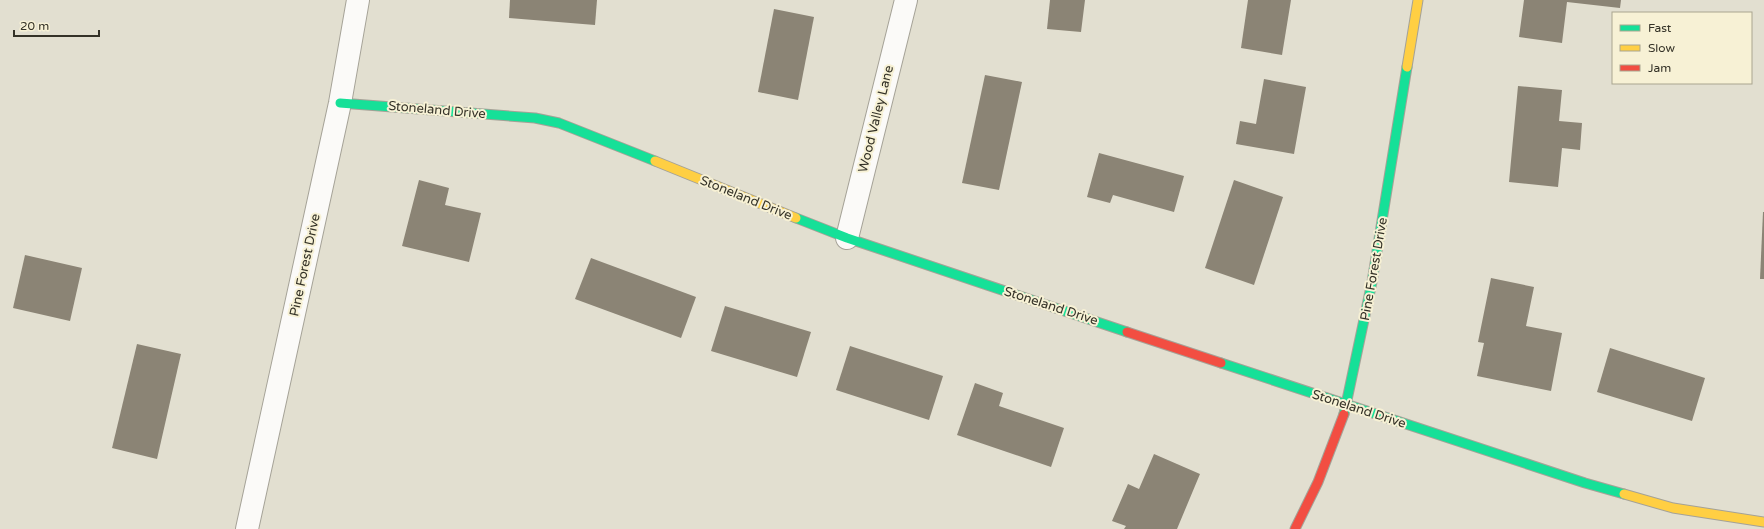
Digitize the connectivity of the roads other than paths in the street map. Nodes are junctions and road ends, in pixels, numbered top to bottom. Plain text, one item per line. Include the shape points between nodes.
1 (358, 0) edge
2 (906, 0) edge
3 (1418, 0) edge
4 (340, 103) junction
5 (847, 238) junction
6 (1347, 406) junction
7 (1764, 522) edge
8 (247, 529) edge
9 (1295, 529) edge

1 - 4 street, Pine Forest Drive
2 - 5 street, Wood Valley Lane
3 - 6 street, Pine Forest Drive via 1372,282
4 - 5 street, Stoneland Drive via 535,118 559,123
4 - 8 street, Pine Forest Drive
5 - 6 street, Stoneland Drive
6 - 7 street, Stoneland Drive via 1585,483 1673,508
6 - 9 street, Pine Forest Drive via 1318,482

